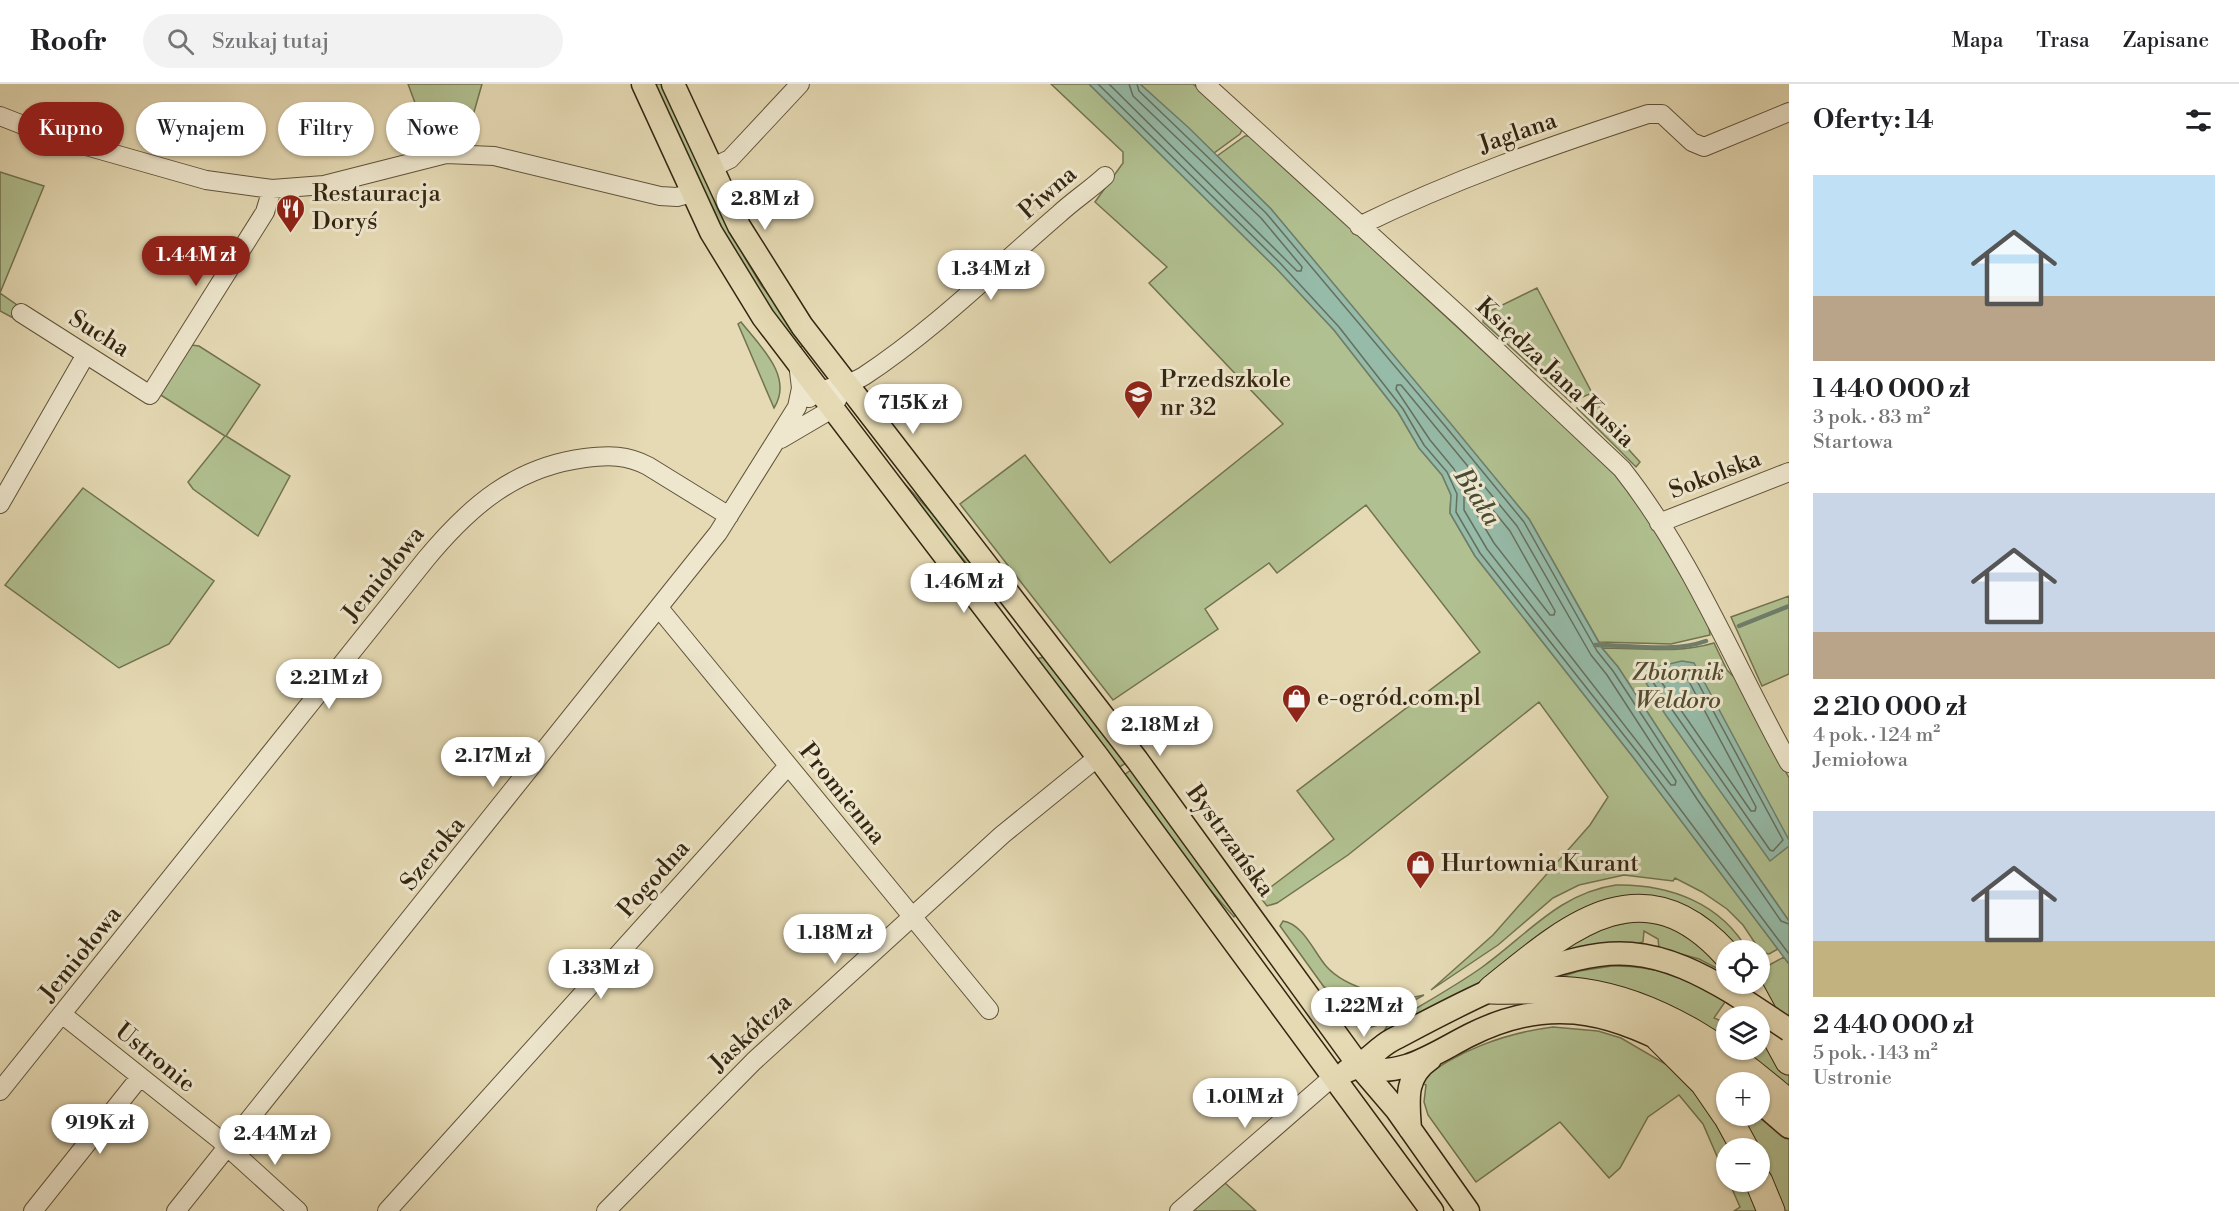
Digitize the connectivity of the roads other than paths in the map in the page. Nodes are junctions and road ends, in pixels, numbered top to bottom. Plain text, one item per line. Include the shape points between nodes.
1 (643, 84) edge
2 (673, 84) edge
3 (800, 84) edge
4 (1206, 84) edge
5 (1789, 112) edge
6 (0, 116) edge
7 (711, 168) junction
8 (1105, 176) dead end
9 (272, 189) junction
10 (692, 193) junction
11 (1359, 226) junction
12 (21, 314) dead end
13 (81, 363) dead end
14 (798, 363) junction
15 (848, 384) junction
16 (825, 400) junction
17 (797, 407) junction
18 (777, 442) junction
19 (1789, 472) edge
20 (0, 504) edge
21 (729, 516) junction
22 (1659, 523) junction
23 (659, 608) junction
24 (1049, 646) junction
25 (1024, 659) junction
26 (1098, 757) junction
27 (1788, 761) edge
28 (788, 766) junction
29 (913, 918) junction
30 (1716, 943) edge
31 (1716, 979) edge
32 (1491, 990) junction
33 (1744, 994) edge
34 (1747, 994) edge
35 (989, 1010) dead end
36 (63, 1015) junction
37 (1789, 1030) edge
38 (1659, 1038) junction
39 (1446, 1048) junction
40 (1789, 1061) edge
41 (1360, 1067) junction
42 (1720, 1072) edge
43 (1335, 1075) junction
44 (140, 1077) junction
45 (0, 1091) edge
46 (1716, 1100) edge
47 (1789, 1104) edge
48 (1770, 1111) edge
49 (1789, 1127) edge
50 (1410, 1130) junction
51 (228, 1148) junction
52 (1763, 1192) edge
53 (33, 1211) edge
54 (176, 1211) edge
55 (298, 1211) edge
56 (387, 1211) edge
57 (606, 1211) edge
58 (1179, 1211) edge
59 (1432, 1211) edge
60 (1468, 1211) edge
61 (1771, 1211) edge

1 - 10 main road
2 - 7 main road, Bystrzańska
3 - 7 street via 730,159
4 - 11 street, Księdza Jana Kusia
5 - 11 street, Jaglana via 1704,147 1692,142 1662,114 1648,114 1485,169
6 - 9 street via 51,136 206,180
7 - 15 main road, Bystrzańska via 758,260 802,326
8 - 15 street, Piwna via 982,285 862,378
9 - 10 street via 324,185 446,154 468,153 660,196
9 - 12 street, Sucha via 265,212 150,395
10 - 14 main road via 724,258
11 - 22 street, Księdza Jana Kusia via 1594,440 1622,469
13 - 20 street, Sucha
14 - 16 main road
14 - 17 street, Szeroka via 801,387
15 - 16 street, Piwna
15 - 24 main road, Bystrzańska
16 - 17 street, Szeroka
16 - 18 street, Szeroka
16 - 25 main road
17 - 18 street, Szeroka
18 - 21 street, Szeroka
19 - 22 street, Sokolska
21 - 23 street, Szeroka
21 - 36 street, Jemiołowa via 635,459 612,455 540,467 469,511 426,559
22 - 27 street, Księdza Jana Kusia via 1715,616
23 - 28 street, Promienna
23 - 51 street, Szeroka
24 - 25 main road
24 - 41 main road, Bystrzańska via 1137,760
25 - 26 main road
26 - 29 street, Jaskółcza via 1002,835
26 - 43 main road
28 - 29 street, Promienna
28 - 56 street, Pogodna
29 - 35 street, Promienna
29 - 57 street, Jaskółcza via 754,1061
30 - 32 highway via 1678,918 1642,909 1620,910 1597,915 1553,939
31 - 32 main road via 1664,960 1629,953 1604,954 1519,977
32 - 41 main road via 1390,1041
32 - 47 highway via 1581,992 1642,1008 1703,1040
33 - 40 highway
34 - 37 main road, bridge
36 - 44 street, Ustronie
36 - 45 street, Jemiołowa
38 - 39 main road via 1615,1019 1561,1011 1517,1017
38 - 42 main road
38 - 46 highway
39 - 41 main road via 1394,1071
39 - 50 main road via 1413,1075 1408,1101
41 - 43 main road
41 - 50 main road, Bystrzańska
43 - 58 street
43 - 59 main road
44 - 51 street, Ustronie
44 - 53 street
48 - 49 main road
50 - 60 main road, Bystrzańska
51 - 54 street, Szeroka
51 - 55 street, Ustronie
52 - 61 highway

